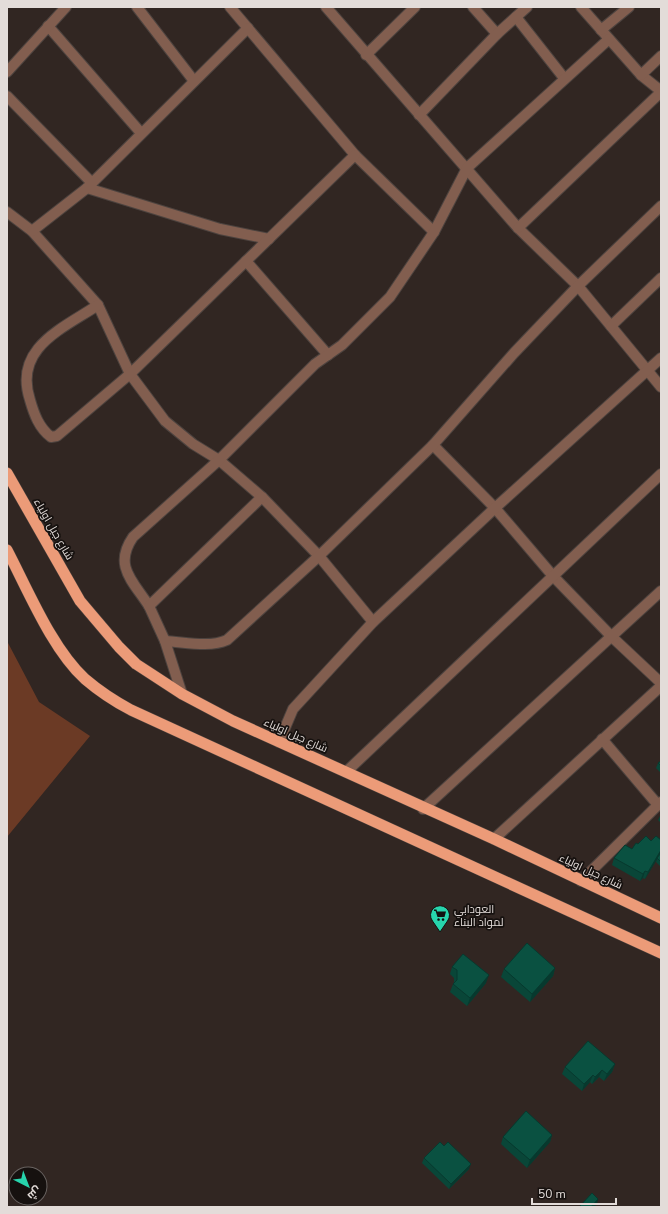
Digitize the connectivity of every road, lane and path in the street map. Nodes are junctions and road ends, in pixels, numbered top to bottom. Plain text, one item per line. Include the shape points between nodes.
1 (66, 7) edge
2 (136, 7) edge
3 (230, 7) edge
4 (326, 7) edge
5 (415, 7) edge
6 (473, 7) edge
7 (527, 7) edge
8 (581, 7) edge
9 (629, 7) edge
10 (516, 17) junction
11 (48, 26) junction
12 (248, 28) junction
13 (601, 30) junction
14 (497, 34) junction
15 (609, 39) junction
16 (366, 55) junction
17 (661, 56) edge
18 (7, 72) edge
19 (642, 75) junction
20 (564, 78) junction
21 (194, 81) junction
22 (661, 91) edge
23 (7, 96) edge
24 (419, 115) junction
25 (141, 133) junction
26 (355, 155) junction
27 (467, 168) junction
28 (90, 185) junction
29 (661, 206) edge
30 (7, 212) edge
31 (518, 228) junction
32 (32, 231) junction
33 (434, 232) junction
34 (269, 239) junction
35 (246, 261) junction
36 (661, 278) edge
37 (578, 286) junction
38 (98, 306) junction
39 (611, 326) junction
40 (328, 355) junction
41 (661, 358) edge
42 (647, 371) junction
43 (130, 374) junction
44 (661, 387) edge
45 (433, 445) junction
46 (219, 460) junction
47 (7, 473) edge
48 (661, 474) edge
49 (262, 497) junction
50 (495, 508) junction
51 (7, 550) edge
52 (319, 556) junction
53 (553, 576) junction
54 (661, 591) edge
55 (149, 606) junction
56 (373, 622) junction
57 (612, 637) junction
58 (165, 641) junction
59 (661, 683) edge
60 (661, 686) edge
61 (182, 694) junction
62 (602, 739) junction
63 (280, 742) junction
64 (346, 772) junction
65 (660, 803) edge
66 (423, 809) junction
67 (494, 839) junction
68 (581, 881) junction
69 (659, 914) edge
70 (661, 953) edge

1 - 11 street
2 - 21 street
3 - 12 street
4 - 16 street
5 - 16 street
6 - 14 street
7 - 10 street
8 - 13 street
9 - 13 street
10 - 14 street
10 - 20 street
11 - 18 street
11 - 25 street
12 - 21 street
12 - 26 street
13 - 15 street
14 - 24 street
15 - 19 street
15 - 20 street
16 - 24 street
17 - 19 street
19 - 22 street
20 - 27 street
21 - 25 street
22 - 31 street
23 - 28 street
24 - 27 street
25 - 28 street
26 - 33 street
26 - 34 street
27 - 31 street
27 - 33 street
28 - 32 street
28 - 34 street via 220,229
29 - 37 street
30 - 32 street
31 - 37 street
32 - 38 street
33 - 40 street via 390,297 342,345
34 - 35 street
35 - 40 street
35 - 43 street
36 - 39 street
37 - 39 street
37 - 45 street via 514,353
38 - 43 street
38 - 43 street via 37,348 29,363 25,387 34,415 45,432 51,437 57,436
39 - 42 street
40 - 46 street via 315,364
41 - 42 street
42 - 44 street
42 - 50 street
43 - 46 street via 165,421 193,444
45 - 50 street
45 - 52 street
46 - 49 street
46 - 55 street via 127,545 123,558 125,569
47 - 61 highway, شارع جبل اولياء via 80,601 136,664
48 - 53 street
49 - 52 street
49 - 55 street
50 - 53 street
50 - 56 street
51 - 70 highway via 66,657 84,678 107,696 131,710
52 - 56 street
52 - 58 street via 227,640 219,644
53 - 57 street
53 - 64 street
54 - 57 street
55 - 58 street
56 - 63 street via 293,709
57 - 59 street
57 - 66 street
58 - 61 street
60 - 62 street
61 - 63 highway, شارع جبل اولياء
62 - 65 street
62 - 67 street
63 - 64 highway, شارع جبل اولياء
64 - 66 highway, شارع جبل اولياء
65 - 68 street
66 - 67 highway, شارع جبل اولياء
67 - 68 highway, شارع جبل اولياء
68 - 69 highway, شارع جبل اولياء

